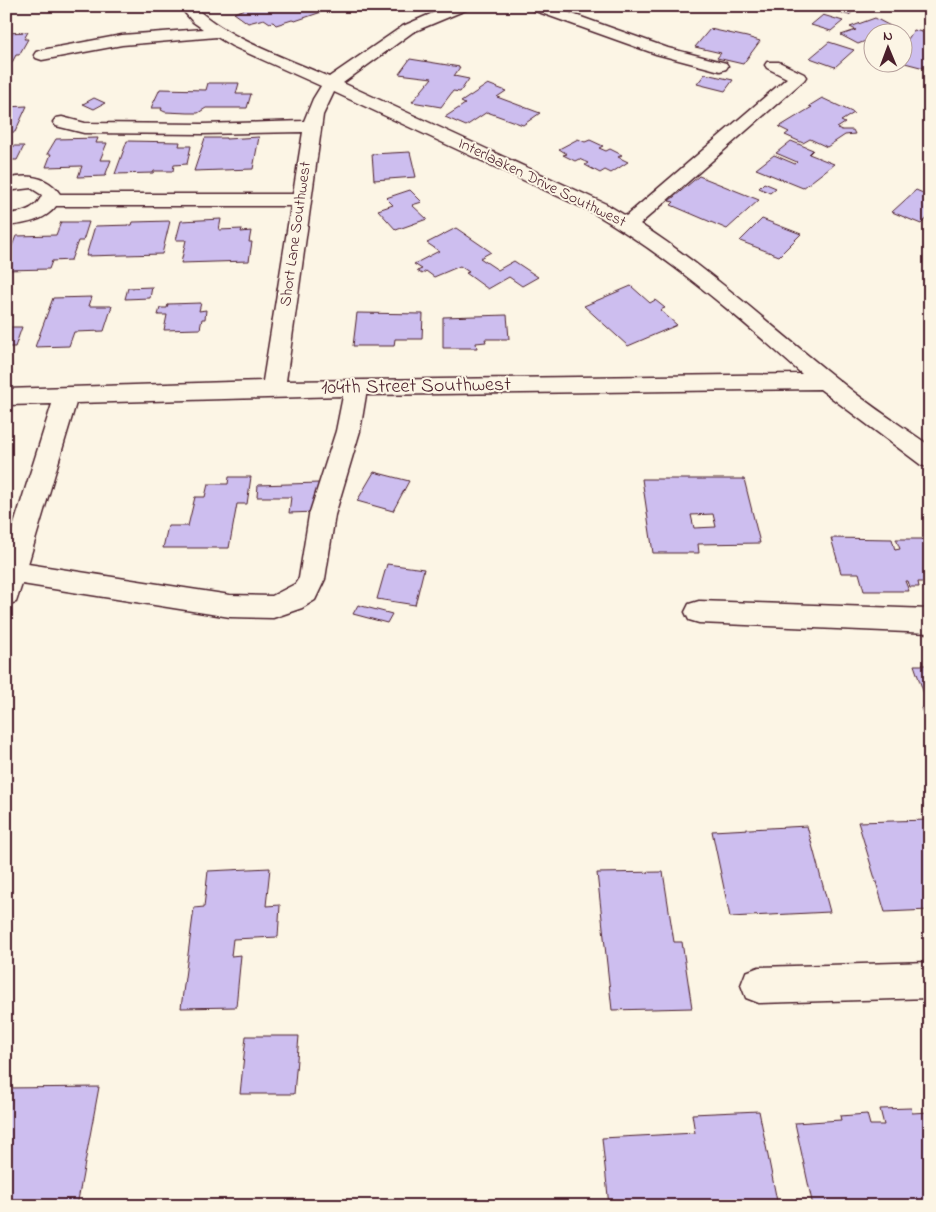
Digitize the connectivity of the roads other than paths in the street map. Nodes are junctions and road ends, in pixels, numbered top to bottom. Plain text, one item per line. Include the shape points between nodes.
1 (186, 6) edge
2 (463, 6) edge
3 (535, 6) edge
4 (220, 32) junction
5 (42, 55) dead end
6 (773, 65) dead end
7 (720, 66) dead end
8 (331, 84) junction
9 (62, 122) dead end
10 (312, 126) junction
11 (6, 185) edge
12 (50, 200) junction
13 (301, 200) junction
14 (6, 220) edge
15 (628, 224) junction
16 (825, 381) junction
17 (356, 388) junction
18 (273, 389) junction
19 (66, 396) junction
20 (6, 397) edge
21 (930, 459) edge
22 (9, 583) edge
23 (699, 612) dead end
24 (930, 621) edge
25 (930, 980) edge
26 (760, 985) dead end

1 - 4 street, Interlaaken Drive Southwest via 198,19
2 - 8 street via 408,30
3 - 7 street via 682,58
4 - 5 street via 122,40
4 - 8 street, Interlaaken Drive Southwest
6 - 15 street via 798,77
8 - 10 street, Short Lane Southwest via 321,99
8 - 15 street, Interlaaken Drive Southwest
9 - 10 street via 84,128
10 - 13 street, Short Lane Southwest
11 - 12 street via 26,182 43,186 51,194
12 - 13 street
12 - 14 street via 30,216
13 - 18 street, Short Lane Southwest
15 - 16 street, Interlaaken Drive Southwest via 718,290
16 - 17 street, 104th Street Southwest
16 - 21 street, Interlaaken Drive Southwest
17 - 18 street, 104th Street Southwest
17 - 22 street via 348,431 322,515 312,579 305,592 292,600 272,607 230,606
18 - 19 street, 104th Street Southwest
19 - 20 street, 104th Street Southwest
19 - 22 street
23 - 24 street
25 - 26 street

